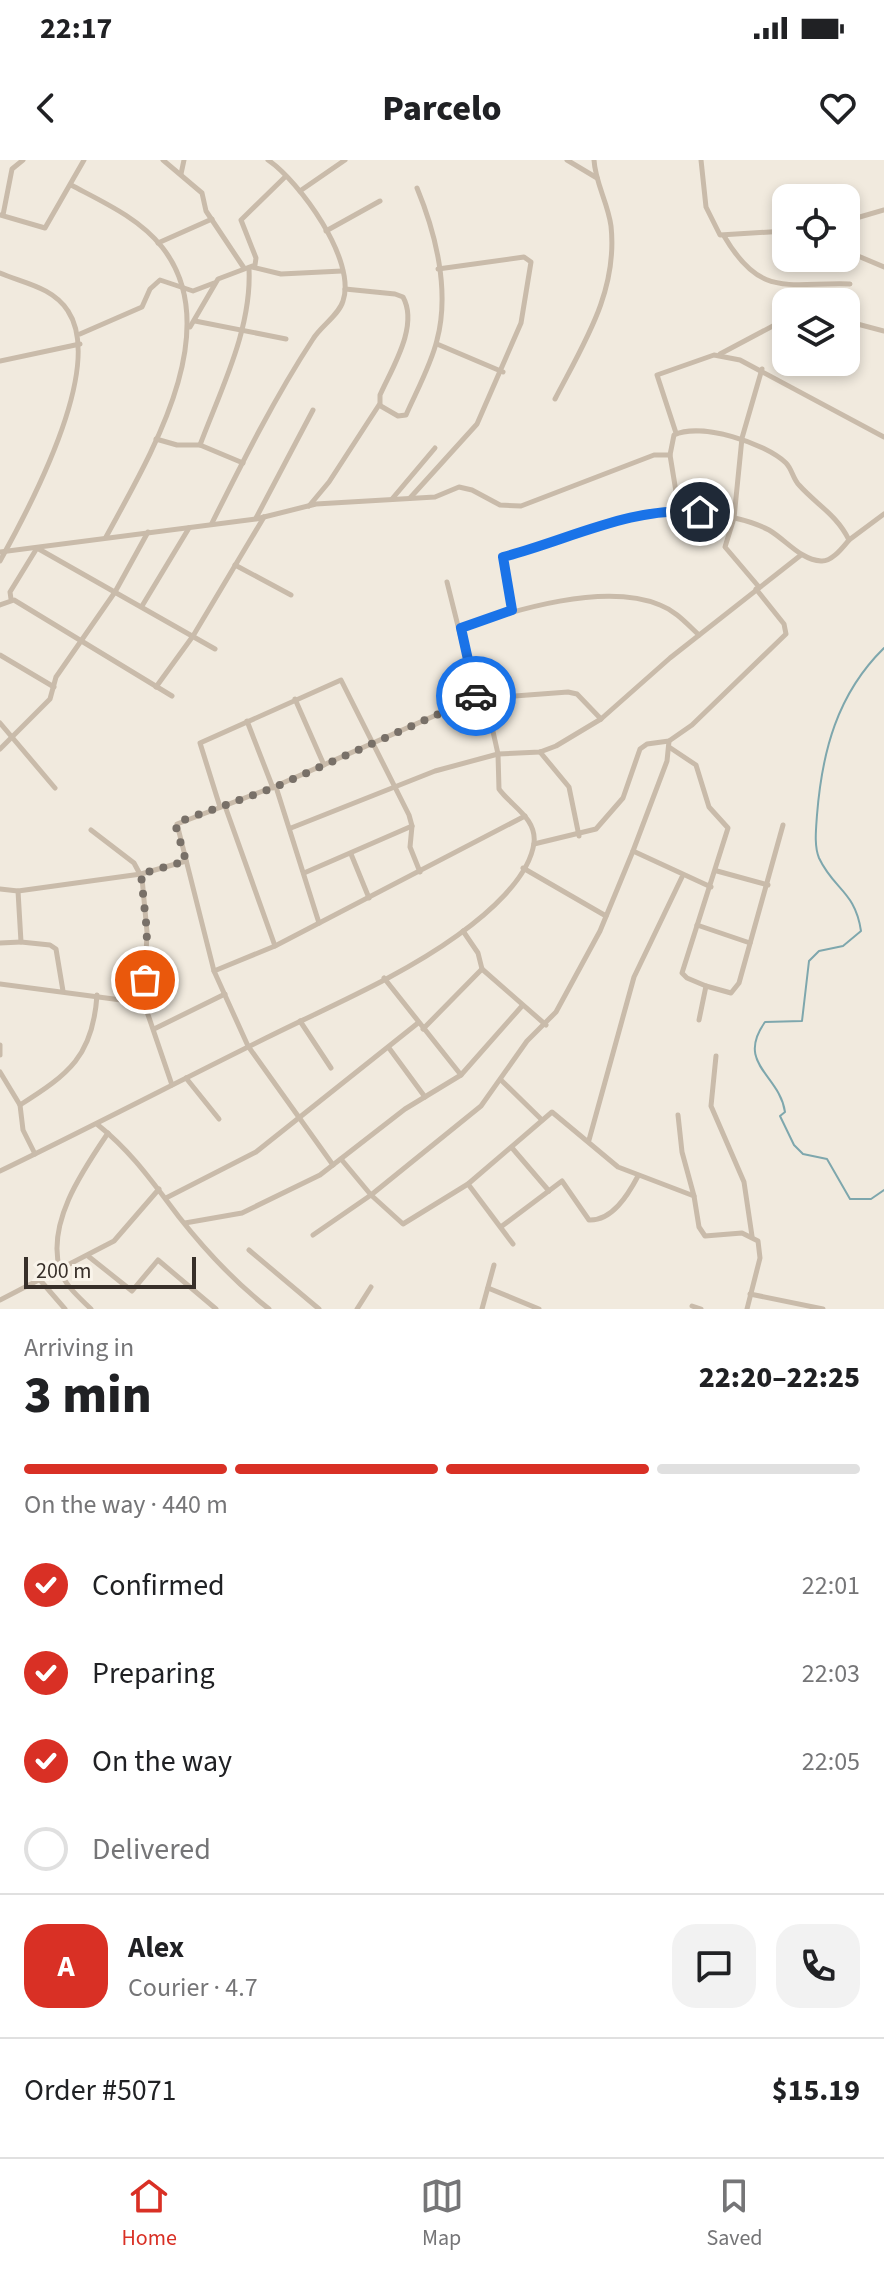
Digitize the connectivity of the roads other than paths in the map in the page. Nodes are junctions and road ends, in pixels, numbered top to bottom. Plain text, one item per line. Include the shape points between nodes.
1 (23, 160) edge
2 (84, 160) edge
3 (163, 160) edge
4 (184, 160) edge
5 (268, 160) edge
6 (345, 160) edge
7 (567, 160) edge
8 (594, 160) edge
9 (701, 160) edge
10 (181, 174) junction
11 (285, 177) junction
12 (598, 178) junction
13 (71, 185) junction
14 (417, 188) dead end
15 (300, 191) junction
16 (380, 201) dead end
17 (884, 210) edge
18 (2, 215) edge
19 (860, 218) edge
20 (212, 219) junction
21 (326, 231) junction
22 (772, 232) edge
23 (724, 236) junction
24 (158, 243) junction
25 (860, 257) edge
26 (884, 267) edge
27 (248, 268) junction
28 (438, 269) junction
29 (342, 271) junction
30 (0, 273) edge
31 (215, 282) junction
32 (850, 284) dead end
33 (345, 289) junction
34 (183, 290) junction
35 (195, 321) junction
36 (860, 325) edge
37 (772, 326) edge
38 (190, 327) junction
39 (242, 328) junction
40 (884, 331) edge
41 (80, 334) junction
42 (286, 339) dead end
43 (80, 344) junction
44 (437, 344) junction
45 (718, 355) junction
46 (0, 361) edge
47 (762, 369) junction
48 (503, 372) junction
49 (555, 399) dead end
50 (380, 405) junction
51 (313, 410) dead end
52 (676, 433) junction
53 (884, 437) edge
54 (742, 438) junction
55 (156, 439) junction
56 (200, 445) junction
57 (435, 448) dead end
58 (670, 455) junction
59 (243, 463) junction
60 (410, 499) junction
61 (391, 500) junction
62 (309, 506) junction
63 (679, 510) junction
64 (884, 514) edge
65 (264, 517) junction
66 (734, 518) junction
67 (256, 519) junction
68 (211, 524) junction
69 (190, 527) junction
70 (148, 532) junction
71 (106, 538) junction
72 (849, 540) junction
73 (37, 548) junction
74 (2, 552) edge
75 (801, 554) junction
76 (0, 561) edge
77 (235, 565) junction
78 (447, 582) dead end
79 (757, 588) junction
80 (115, 592) junction
81 (291, 595) dead end
82 (11, 599) junction
83 (0, 605) edge
84 (142, 606) junction
85 (512, 610) junction
86 (461, 628) junction
87 (699, 635) junction
88 (193, 636) junction
89 (82, 640) junction
90 (215, 649) dead end
91 (0, 655) edge
92 (54, 687) junction
93 (156, 687) junction
94 (172, 696) dead end
95 (295, 699) junction
96 (486, 700) junction
97 (477, 702) junction
98 (601, 719) junction
99 (247, 721) junction
100 (0, 723) edge
101 (14, 739) junction
102 (372, 744) junction
103 (669, 744) junction
104 (0, 749) edge
105 (540, 752) junction
106 (498, 754) junction
107 (324, 765) junction
108 (396, 786) junction
109 (274, 787) junction
110 (55, 788) dead end
111 (222, 806) junction
112 (525, 816) junction
113 (783, 825) dead end
114 (412, 826) junction
115 (291, 828) junction
116 (91, 830) dead end
117 (579, 836) junction
118 (534, 844) junction
119 (633, 851) junction
120 (351, 854) junction
121 (186, 861) junction
122 (523, 868) junction
123 (717, 871) junction
124 (420, 872) junction
125 (304, 873) junction
126 (141, 874) junction
127 (682, 877) junction
128 (768, 885) junction
129 (711, 887) junction
130 (0, 889) edge
131 (18, 891) junction
132 (369, 898) junction
133 (606, 916) junction
134 (319, 923) junction
135 (697, 925) junction
136 (463, 931) junction
137 (21, 942) junction
138 (0, 943) edge
139 (750, 943) junction
140 (275, 946) junction
141 (482, 969) junction
142 (214, 971) junction
143 (384, 978) junction
144 (0, 984) edge
145 (706, 986) junction
146 (63, 991) junction
147 (225, 994) junction
148 (97, 995) junction
149 (144, 1003) junction
150 (522, 1006) junction
151 (699, 1020) dead end
152 (300, 1021) junction
153 (418, 1023) junction
154 (546, 1025) junction
155 (154, 1029) junction
156 (423, 1029) junction
157 (0, 1045) edge
158 (248, 1046) junction
159 (389, 1048) junction
160 (0, 1055) edge
161 (716, 1056) dead end
162 (331, 1068) dead end
163 (0, 1072) edge
164 (461, 1075) junction
165 (186, 1078) junction
166 (502, 1081) junction
167 (172, 1085) junction
168 (425, 1097) junction
169 (20, 1105) junction
170 (678, 1115) dead end
171 (219, 1119) dead end
172 (298, 1120) junction
173 (542, 1120) junction
174 (98, 1125) junction
175 (108, 1133) junction
176 (589, 1140) junction
177 (513, 1149) junction
178 (35, 1154) junction
179 (341, 1159) junction
180 (333, 1165) junction
181 (0, 1171) edge
182 (638, 1176) junction
183 (468, 1184) junction
184 (159, 1189) junction
185 (549, 1191) junction
186 (371, 1195) junction
187 (694, 1196) junction
188 (166, 1198) junction
189 (185, 1223) junction
190 (502, 1226) junction
191 (313, 1235) dead end
192 (752, 1236) junction
193 (513, 1244) dead end
194 (249, 1250) dead end
195 (88, 1256) junction
196 (494, 1265) dead end
197 (59, 1269) junction
198 (40, 1280) junction
199 (371, 1287) dead end
200 (488, 1288) junction
201 (750, 1294) junction
202 (0, 1300) edge
203 (692, 1306) dead end
204 (65, 1309) edge
205 (91, 1309) edge
206 (216, 1309) edge
207 (269, 1309) edge
208 (319, 1309) edge
209 (357, 1309) edge
210 (482, 1309) edge
211 (539, 1309) edge
212 (701, 1309) edge
213 (747, 1309) edge
214 (823, 1309) edge

1 - 18 street via 12,169
2 - 13 street
3 - 10 street
4 - 10 street
5 - 11 street
6 - 15 street
7 - 12 street
8 - 12 street
9 - 23 street via 706,207
10 - 20 street via 202,193
11 - 15 street
11 - 27 street via 241,220 256,258
12 - 49 street via 609,212 610,276 598,314
13 - 18 street via 45,228
13 - 24 street via 115,208
14 - 28 street via 430,221
15 - 21 street
16 - 21 street
17 - 19 street
20 - 24 street
20 - 27 street
21 - 29 street
22 - 23 street
23 - 32 street via 744,265 771,284
24 - 34 street
25 - 26 street
27 - 29 street via 281,274
27 - 31 street
27 - 39 street
28 - 44 street via 442,303
28 - 48 street via 524,257 531,262 521,323
29 - 33 street
30 - 41 street via 61,301
31 - 34 street
31 - 35 street
33 - 50 street via 395,294 407,304 405,335
33 - 59 street via 341,307 313,338
34 - 38 street
34 - 41 street via 160,280 142,307
35 - 38 street
35 - 39 street
36 - 40 street
37 - 45 street
38 - 55 street
39 - 42 street
39 - 56 street
41 - 43 street
43 - 46 street
43 - 74 street via 59,434
44 - 48 street
44 - 50 street via 406,415
45 - 47 street
45 - 52 street via 657,375
47 - 53 street
47 - 54 street
48 - 60 street via 477,424
50 - 62 street
51 - 67 street
52 - 54 street
52 - 58 street
54 - 66 street
54 - 72 street via 785,462 798,484 838,520
55 - 56 street
55 - 71 street
56 - 59 street
57 - 61 street
58 - 60 street via 654,455 521,506 500,505 464,488
58 - 63 street
59 - 68 street
60 - 61 street
61 - 62 street
62 - 65 street
63 - 66 street
63 - 85 street via 503,557
64 - 72 street
65 - 67 street
65 - 77 street
66 - 75 street via 769,530
66 - 79 street via 725,547
67 - 68 street
68 - 69 street
69 - 70 street
69 - 84 street
70 - 71 street
70 - 80 street
71 - 73 street
72 - 75 street via 826,561
73 - 74 street
73 - 80 street
73 - 82 street via 10,592
74 - 76 street
75 - 79 street
77 - 81 street
77 - 88 street
78 - 86 street
79 - 87 street
79 - 103 street via 787,633
80 - 84 street
80 - 89 street
82 - 83 street
82 - 89 street
84 - 88 street
85 - 86 street
85 - 87 street via 570,598 643,599 673,611
86 - 97 street
87 - 98 street
88 - 90 street
88 - 93 street
89 - 92 street
89 - 93 street
91 - 92 street
92 - 101 street via 50,699
93 - 94 street
95 - 99 street
95 - 102 street via 341,680
95 - 107 street
96 - 97 street
96 - 98 street via 568,692 577,694
96 - 106 street
97 - 102 street
98 - 105 street
99 - 109 street
99 - 111 street via 199,745
100 - 101 street
101 - 104 street
101 - 110 street
102 - 107 street
102 - 108 street
103 - 117 street via 640,749 623,798 596,829
103 - 119 street
103 - 123 street via 696,765 709,807 727,824
105 - 106 street
105 - 117 street via 569,787
106 - 108 street
106 - 112 street via 499,789
107 - 109 street
108 - 114 street
108 - 115 street
109 - 111 street
109 - 115 street
111 - 121 street via 177,824
111 - 140 street
112 - 118 street
112 - 124 street
113 - 128 street
114 - 120 street
114 - 124 street via 410,847
115 - 125 street
116 - 126 street
117 - 118 street
118 - 122 street
119 - 127 street
119 - 133 street
120 - 125 street
120 - 132 street
121 - 126 street
121 - 142 street
122 - 133 street
122 - 136 street via 500,899
123 - 128 street
123 - 129 street
124 - 132 street
125 - 134 street
126 - 131 street
126 - 149 street via 147,932
127 - 129 street
127 - 176 street via 630,989
128 - 139 street
129 - 135 street
130 - 131 street
131 - 137 street
132 - 134 street
133 - 154 street
134 - 140 street
135 - 139 street
135 - 145 street via 682,973
136 - 141 street
136 - 143 street
137 - 138 street
137 - 146 street via 56,949
139 - 145 street via 735,991
140 - 142 street
141 - 150 street
141 - 156 street
142 - 147 street
143 - 152 street
143 - 153 street
144 - 146 street
145 - 151 street
146 - 148 street
147 - 155 street
147 - 158 street
148 - 149 street
148 - 169 street via 94,1028 78,1060
149 - 155 street
150 - 154 street
150 - 164 street
152 - 158 street
152 - 162 street
153 - 156 street
153 - 159 street
154 - 166 street via 527,1041
155 - 167 street
156 - 164 street
157 - 160 street
158 - 165 street
158 - 172 street
159 - 168 street
159 - 172 street
161 - 192 street via 711,1106 744,1182
163 - 169 street
164 - 168 street
165 - 167 street
165 - 171 street
166 - 173 street
166 - 186 street via 481,1106
167 - 174 street
168 - 179 street
169 - 178 street via 23,1130
170 - 187 street
172 - 180 street
172 - 188 street via 235,1165
173 - 176 street via 554,1113
173 - 177 street
174 - 175 street
174 - 178 street
175 - 184 street
175 - 197 street via 74,1187 59,1243
176 - 182 street via 618,1167
177 - 183 street
177 - 185 street
178 - 181 street
179 - 180 street
179 - 186 street
180 - 189 street via 250,1209
182 - 185 street via 620,1205 592,1221 564,1182
182 - 187 street
183 - 186 street via 403,1224
183 - 190 street
184 - 188 street
184 - 195 street via 119,1237
185 - 190 street
186 - 191 street
187 - 192 street via 705,1236
188 - 189 street
189 - 207 street
190 - 193 street
192 - 201 street via 761,1250
194 - 208 street
195 - 197 street
195 - 206 street via 132,1291 158,1260
196 - 200 street
197 - 198 street
197 - 205 street
198 - 202 street
198 - 204 street
199 - 209 street
200 - 210 street
200 - 211 street
201 - 213 street
201 - 214 street
203 - 212 street

